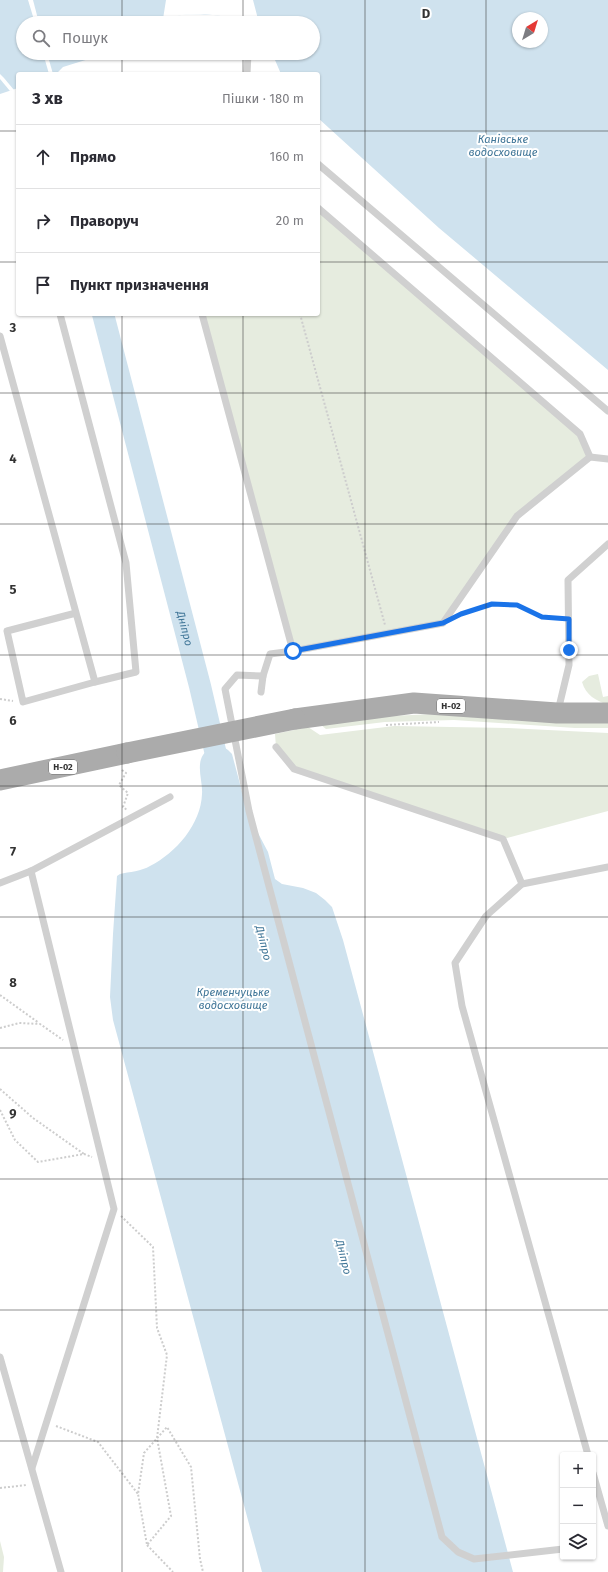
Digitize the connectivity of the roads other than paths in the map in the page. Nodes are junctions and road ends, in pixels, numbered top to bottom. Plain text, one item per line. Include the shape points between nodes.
1 (248, 60) edge
2 (247, 72) edge
3 (320, 166) edge
4 (320, 210) edge
5 (61, 316) edge
6 (203, 316) edge
7 (0, 336) edge
8 (608, 411) edge
9 (590, 458) junction
10 (608, 459) edge
11 (608, 544) edge
12 (76, 613) junction
13 (293, 651) junction
14 (263, 676) junction
15 (95, 682) junction
16 (261, 692) dead end
17 (557, 713) junction
18 (608, 713) edge
19 (276, 747) dead end
20 (0, 780) edge
21 (170, 797) dead end
22 (608, 867) edge
23 (31, 871) junction
24 (0, 883) edge
25 (522, 884) junction
26 (0, 1356) edge
27 (587, 1452) edge
28 (32, 1468) junction
29 (596, 1482) edge
30 (606, 1514) edge
31 (608, 1526) edge
32 (560, 1549) edge
33 (62, 1572) edge

1 - 2 lane
3 - 8 lane
4 - 9 lane via 580,434
5 - 15 lane via 126,563 136,672
6 - 13 lane
7 - 12 lane
9 - 10 lane
9 - 13 lane via 517,516 443,623
11 - 17 lane via 568,580 569,665
12 - 15 lane
12 - 15 lane via 8,631 23,702
13 - 14 lane via 270,654
14 - 16 lane
14 - 32 lane via 237,675 225,690 249,811 442,1536 458,1552 474,1559
17 - 18 main road, Н-02
17 - 20 main road, Н-02, bridge via 414,703 295,719 123,760
19 - 25 lane via 294,769 503,839
21 - 23 lane
22 - 25 lane
23 - 24 lane
23 - 28 lane via 114,1209
25 - 27 lane via 486,916 455,962 462,1006
26 - 28 lane
28 - 33 lane
29 - 30 lane
30 - 31 lane

